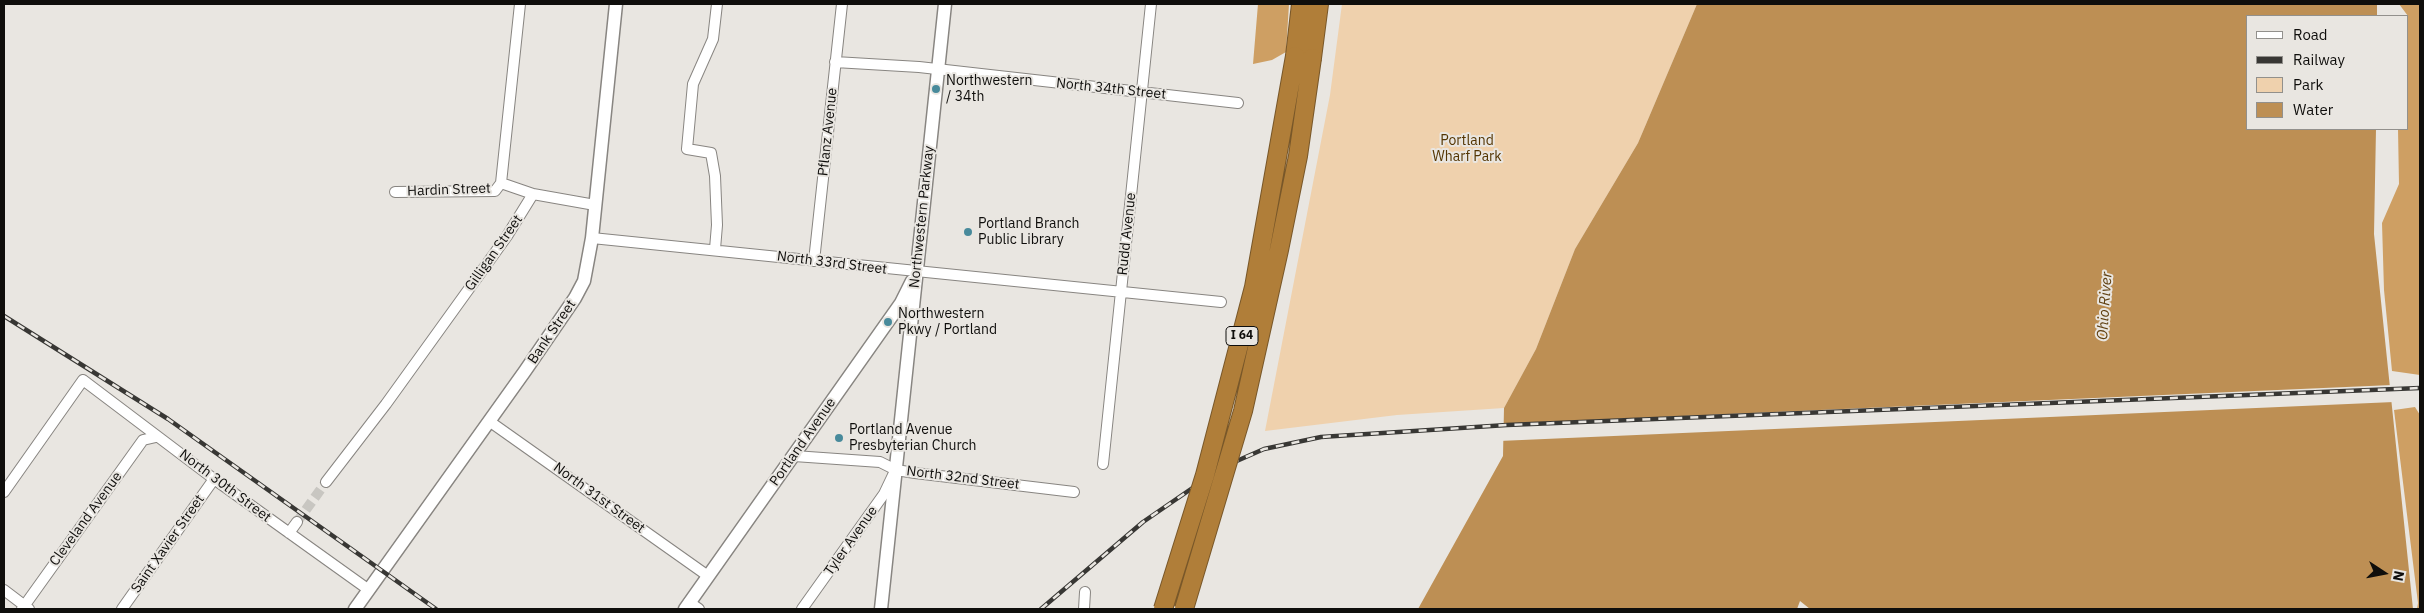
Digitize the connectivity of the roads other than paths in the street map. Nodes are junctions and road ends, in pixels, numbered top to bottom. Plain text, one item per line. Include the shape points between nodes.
1 (520, 4) edge
2 (616, 4) edge
3 (717, 4) edge
4 (842, 4) edge
5 (945, 4) edge
6 (1151, 4) edge
7 (1301, 4) edge
8 (1319, 4) edge
9 (1304, 57) junction
10 (835, 62) junction
11 (938, 69) junction
12 (1142, 93) junction
13 (1238, 103) dead end
14 (501, 183) junction
15 (396, 192) dead end
16 (533, 194) junction
17 (595, 205) junction
18 (592, 238) junction
19 (715, 249) junction
20 (814, 260) junction
21 (916, 272) junction
22 (1121, 292) junction
23 (1221, 302) dead end
24 (489, 421) junction
25 (156, 437) junction
26 (794, 456) junction
27 (1103, 464) dead end
28 (896, 470) junction
29 (214, 480) junction
30 (326, 482) tunnel mouth
31 (4, 492) edge
32 (1074, 492) dead end
33 (297, 522) tunnel mouth
34 (289, 533) junction
35 (708, 576) junction
36 (4, 590) edge
37 (369, 590) junction
38 (1085, 592) dead end
39 (691, 607) edge
40 (25, 608) edge
41 (122, 609) edge
42 (355, 609) edge
43 (802, 609) edge
44 (881, 609) edge
45 (1084, 609) edge
46 (1163, 609) edge
47 (1184, 609) edge

1 - 14 street
2 - 17 street, Bank Street
3 - 19 street via 712,39 693,84 687,149 711,152 715,176
4 - 10 street, Pflanz Avenue
5 - 11 street, Northwestern Parkway
6 - 12 street, Rudd Avenue
7 - 9 highway, I 64
8 - 9 highway, I 64
9 - 46 highway, I 64, bridge via 1281,144 1250,302 1199,496
9 - 47 highway, I 64, bridge via 1298,156 1283,232 1243,411
10 - 11 street, North 34th Street
10 - 20 street, Pflanz Avenue
11 - 12 street, North 34th Street
11 - 21 street, Northwestern Parkway
12 - 13 street, North 34th Street
12 - 22 street, Rudd Avenue
14 - 15 street, Hardin Street via 495,191
14 - 16 street
16 - 17 street
16 - 30 street, Gilligan Street via 507,236
17 - 18 street, Bank Street
18 - 19 street, North 33rd Street
18 - 24 street, Bank Street via 588,269 576,298
19 - 20 street, North 33rd Street
20 - 21 street, North 33rd Street
21 - 22 street, North 33rd Street
21 - 26 street, Portland Avenue via 901,304
21 - 28 street, Northwestern Parkway
22 - 23 street, North 33rd Street
22 - 27 street, Rudd Avenue
24 - 35 street, North 31st Street
24 - 37 street, Bank Street
25 - 29 street, North 30th Street
25 - 31 street, North 30th Street via 83,380
25 - 40 street, Cleveland Avenue via 143,440
26 - 28 street, North 32nd Street via 880,462
26 - 35 street, Portland Avenue
28 - 32 street, North 32nd Street
28 - 43 street, Tyler Avenue via 884,494
28 - 44 street, Northwestern Parkway
29 - 34 street, North 30th Street
29 - 41 street, Saint Xavier Street
33 - 34 street
34 - 37 street, North 30th Street
35 - 39 street, Portland Avenue
36 - 40 street
37 - 42 street, Bank Street
38 - 45 street

